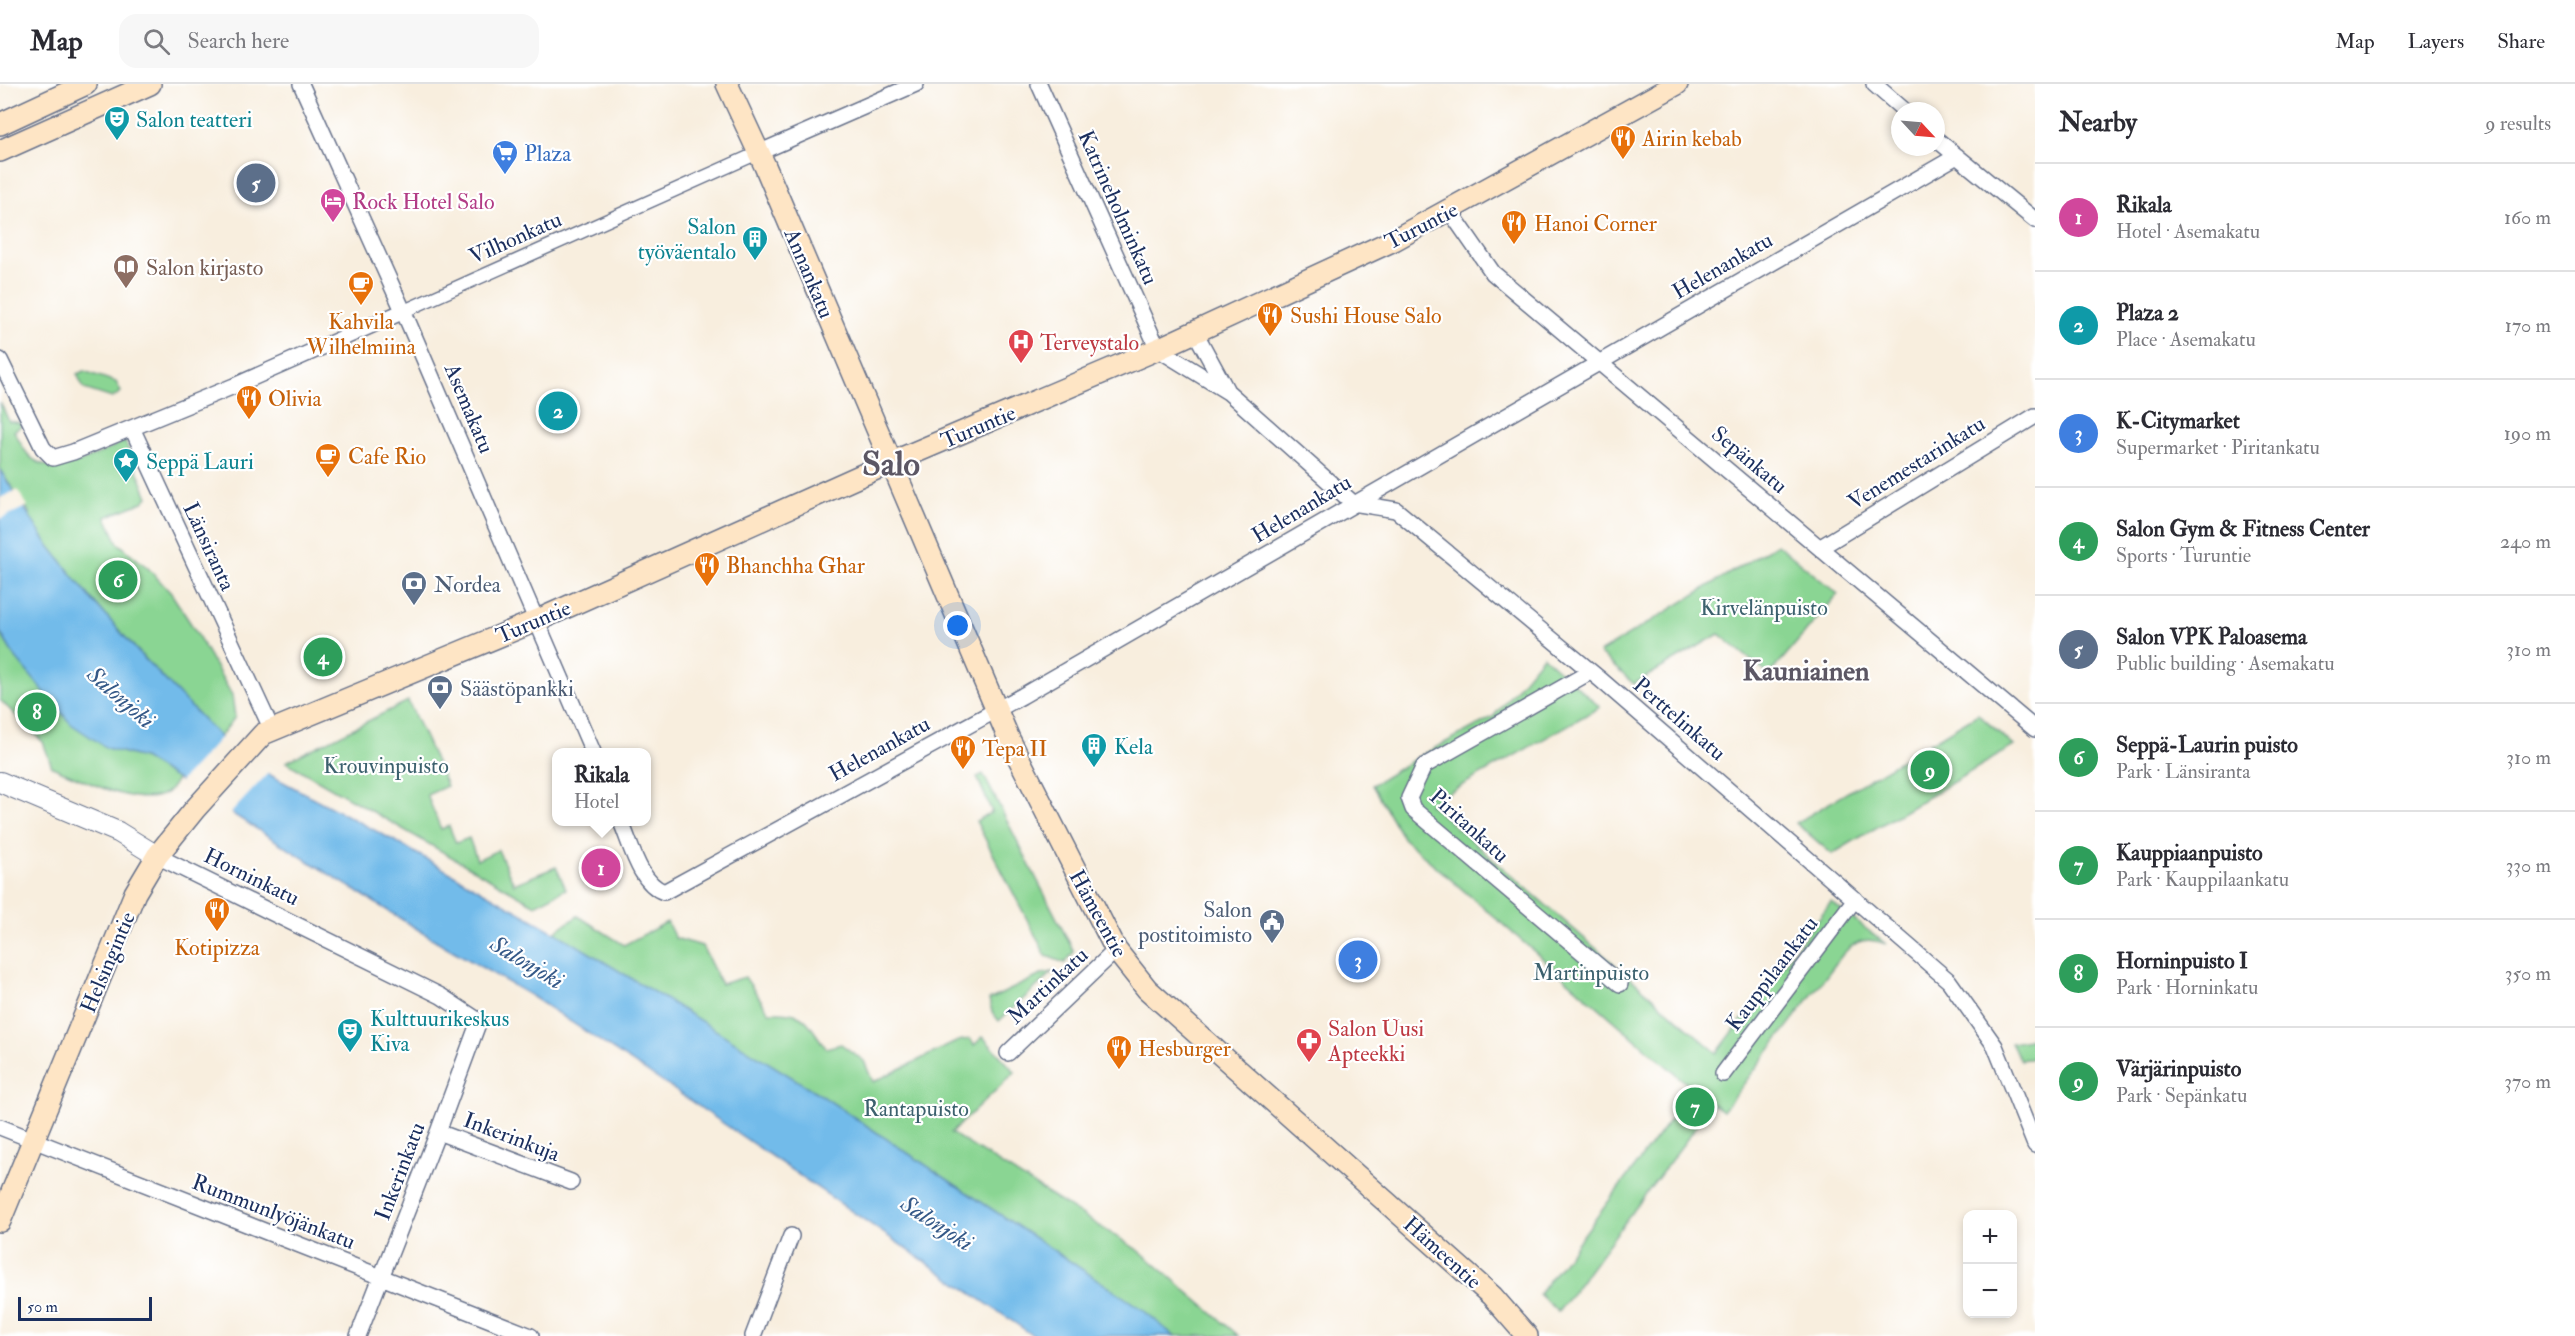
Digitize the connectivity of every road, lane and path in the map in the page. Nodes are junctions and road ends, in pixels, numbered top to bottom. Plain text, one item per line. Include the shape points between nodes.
1 (86, 84) edge
2 (150, 84) edge
3 (301, 84) edge
4 (727, 84) edge
5 (916, 84) edge
6 (1039, 84) edge
7 (1677, 84) edge
8 (1874, 84) edge
9 (1895, 102) edge
10 (0, 124) edge
11 (1945, 146) edge
12 (0, 151) edge
13 (758, 153) junction
14 (1957, 156) junction
15 (1450, 210) junction
16 (2035, 220) edge
17 (404, 311) junction
18 (1195, 332) junction
19 (1158, 349) junction
20 (0, 360) edge
21 (1598, 362) junction
22 (1228, 392) junction
23 (2035, 416) edge
24 (132, 428) junction
25 (891, 463) junction
26 (1353, 503) junction
27 (1821, 547) junction
28 (538, 620) junction
29 (1590, 672) junction
30 (996, 710) junction
31 (2031, 721) edge
32 (268, 732) junction
33 (591, 748) edge
34 (0, 782) edge
35 (623, 826) edge
36 (157, 856) junction
37 (1855, 899) junction
38 (1116, 951) junction
39 (1620, 984) dead end
40 (479, 1022) joint
41 (1008, 1053) dead end
42 (1723, 1074) dead end
43 (0, 1127) edge
44 (438, 1132) junction
45 (33, 1140) junction
46 (2035, 1145) edge
47 (570, 1182) dead end
48 (0, 1221) edge
49 (791, 1236) dead end
50 (382, 1278) junction
51 (358, 1336) edge
52 (531, 1336) edge
53 (753, 1336) edge
54 (1527, 1336) edge

1 - 10 main road
2 - 12 main road
3 - 17 street, Asemakatu
4 - 13 main road, Annankatu
5 - 13 street, Vilhonkatu
6 - 19 street, Katrineholminkatu
7 - 15 main road, Turuntie
8 - 9 street
11 - 14 street
13 - 17 street, Vilhonkatu
13 - 25 main road, Annankatu
14 - 16 street
14 - 21 street, Helenankatu
15 - 18 main road, Turuntie
15 - 21 street, Sepänkatu via 1493,273
17 - 24 street, Vilhonkatu
17 - 28 street, Asemakatu
18 - 19 main road, Turuntie
18 - 22 street
19 - 22 street
19 - 25 main road, Turuntie
20 - 24 street via 48,456 62,456
21 - 26 street, Helenankatu
21 - 27 street, Sepänkatu
22 - 26 street
23 - 27 street, Venemestarinkatu
24 - 32 street, Länsiranta
25 - 28 main road, Turuntie
25 - 30 main road, Hämeentie
26 - 29 street, Perttelinkatu via 1396,510
26 - 30 street, Helenankatu
27 - 31 street, Sepänkatu
28 - 32 main road, Turuntie
28 - 33 street, Asemakatu
29 - 37 street, Perttelinkatu
29 - 39 street, Piritankatu via 1424,766 1409,798 1413,809
30 - 35 street, Helenankatu via 664,892 651,885 642,872
30 - 38 main road, Hämeentie
32 - 36 main road, Helsingintie via 195,809
34 - 36 street, Horninkatu via 118,832
36 - 40 street, Horninkatu via 441,996
36 - 45 main road, Helsingintie via 135,893
37 - 42 street, Kauppilaankatu
37 - 46 street, Perttelinkatu via 1949,981 1995,1046
38 - 41 street, Martinkatu
38 - 54 main road, Hämeentie via 1146,989 1491,1296
40 - 44 street, Inkerinkatu
43 - 45 street, Rummunlyöjänkatu
44 - 47 street, Inkerinkuja
44 - 50 street, Inkerinkatu
45 - 48 main road, Helsingintie
45 - 50 street, Rummunlyöjänkatu
49 - 53 street
50 - 51 street, Inkerinkatu
50 - 52 street, Rummunlyöjänkatu

